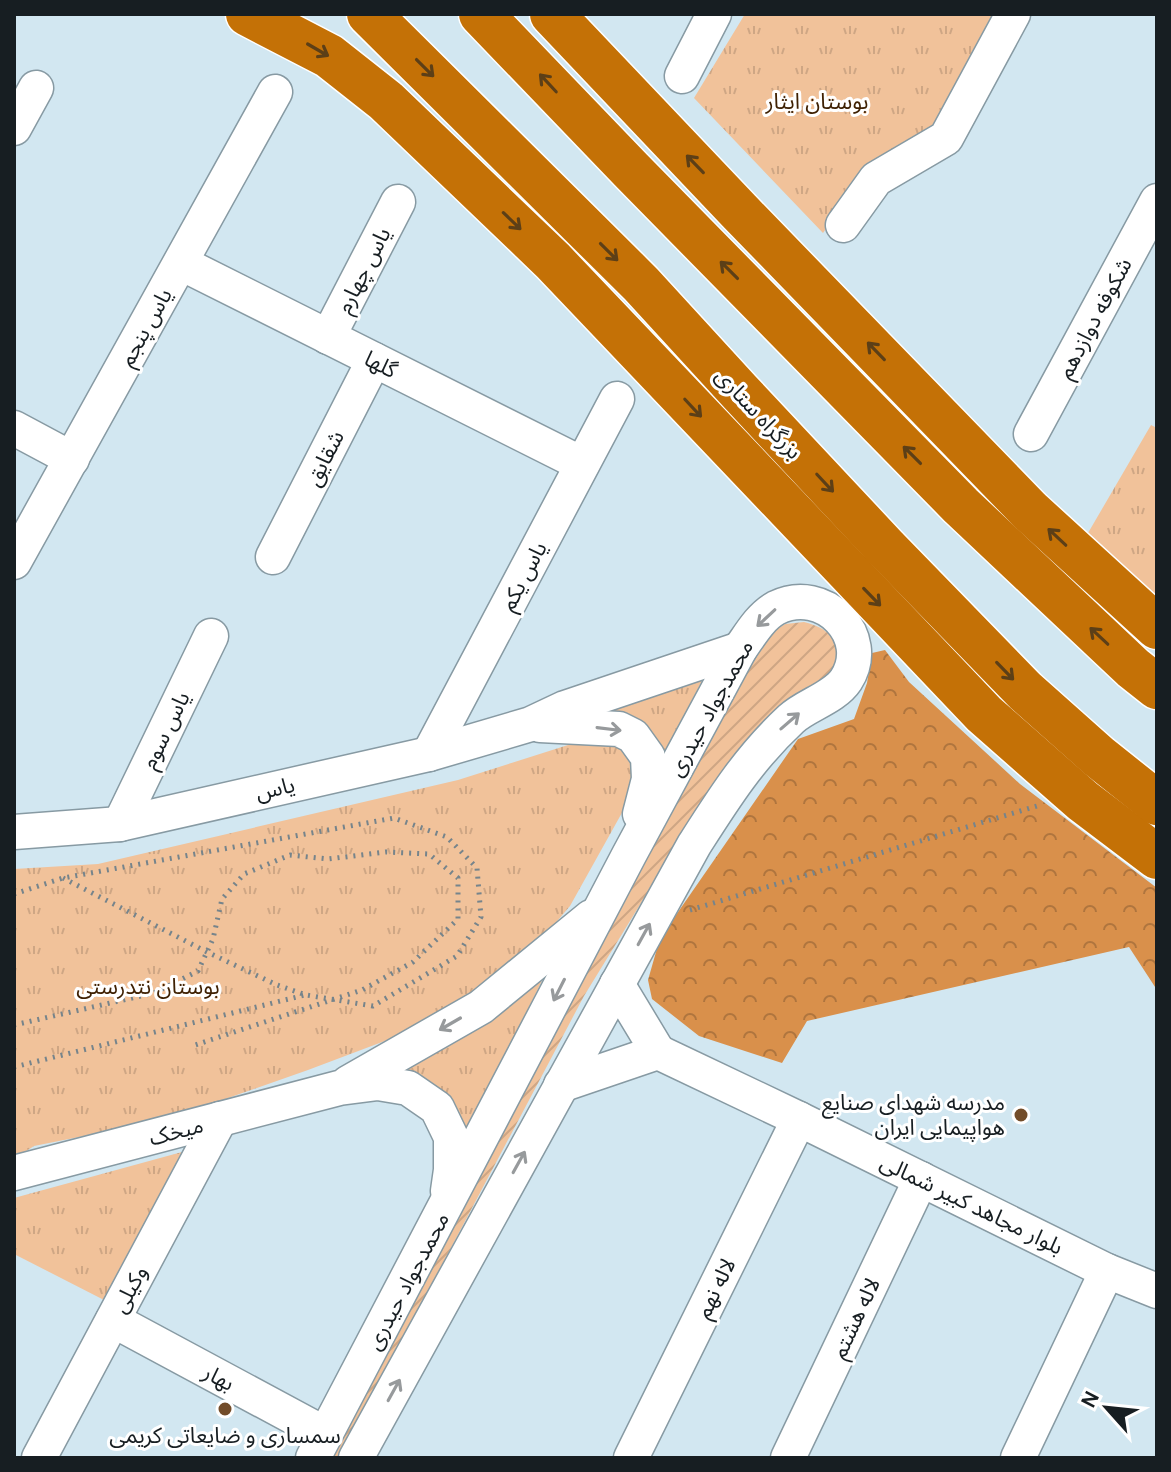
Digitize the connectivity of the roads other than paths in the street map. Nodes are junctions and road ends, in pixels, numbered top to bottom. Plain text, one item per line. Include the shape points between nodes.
1 (248, 14) edge
2 (369, 14) edge
3 (481, 14) edge
4 (552, 14) edge
5 (714, 14) edge
6 (1013, 14) edge
7 (682, 76) dead end
8 (36, 88) dead end
9 (275, 92) dead end
10 (14, 128) edge
11 (1157, 201) edge
12 (398, 202) dead end
13 (843, 225) dead end
14 (181, 263) junction
15 (328, 337) junction
16 (374, 360) junction
17 (617, 399) dead end
18 (14, 428) edge
19 (1031, 434) dead end
20 (72, 459) junction
21 (582, 464) junction
22 (273, 557) dead end
23 (14, 562) edge
24 (1157, 627) edge
25 (211, 636) dead end
26 (740, 649) junction
27 (1157, 687) edge
28 (531, 724) junction
29 (429, 754) junction
30 (1157, 803) edge
31 (120, 824) junction
32 (14, 832) edge
33 (629, 855) junction
34 (1157, 857) edge
35 (601, 909) junction
36 (617, 984) junction
37 (658, 1052) junction
38 (561, 1085) junction
39 (339, 1088) junction
40 (220, 1119) junction
41 (799, 1119) junction
42 (14, 1173) edge
43 (921, 1179) junction
44 (446, 1208) junction
45 (1107, 1271) junction
46 (1157, 1291) edge
47 (113, 1320) junction
48 (319, 1446) edge
49 (39, 1458) edge
50 (356, 1458) edge
51 (631, 1458) edge
52 (788, 1458) edge
53 (1018, 1458) edge

1 -> 34 highway via 307,44 386,101 564,272 984,714
2 -> 30 highway, بزرگراه ستاری via 641,284 1025,691
27 -> 3 highway via 961,506
24 -> 4 highway via 1030,511
5 - 7 street
6 - 13 street via 946,138 876,179
8 - 10 street
9 - 14 street, یاس پنجم
11 - 19 street, شکوفه دوازدهم
12 - 15 street, یاس چهارم
14 - 15 street, گلها
14 - 20 street, یاس پنجم
15 - 16 street, گلها
16 - 21 street, گلها
16 - 22 street, شقایق
17 - 21 street, یاس یکم
18 - 20 street
20 - 23 street, یاس پنجم
21 - 29 street, یاس یکم
25 - 31 street, یاس سوم
26 - 28 street
26 - 33 street, محمدجواد حیدری
36 -> 26 street, محمدجواد حیدری via 733,784 797,714 845,682 852,665 849,631 839,617 808,602 774,609
28 - 29 street, یاس
28 -> 33 street via 619,729 633,736 648,757 649,779
29 - 31 street, یاس
31 - 32 street, یاس
33 - 35 street, محمدجواد حیدری
35 -> 39 street via 481,1007
35 -> 44 street, محمدجواد حیدری
36 - 37 street
36 - 38 street, محمدجواد حیدری
37 - 38 street
37 - 41 street, بلوار مجاهد کبیر شمالی
50 -> 38 street, محمدجواد حیدری
39 - 40 street, میخک
39 - 44 street via 378,1083 408,1088 437,1108 451,1137
40 - 42 street, میخک
40 - 47 street, وکیلی
41 - 43 street, بلوار مجاهد کبیر شمالی
41 - 51 street, لاله نهم
43 - 45 street, بلوار مجاهد کبیر شمالی
43 - 52 street, لاله هشتم
44 - 48 street, محمدجواد حیدری
45 - 46 street, بلوار مجاهد کبیر شمالی
45 - 53 street
47 - 48 street, بهار
47 - 49 street, وکیلی

